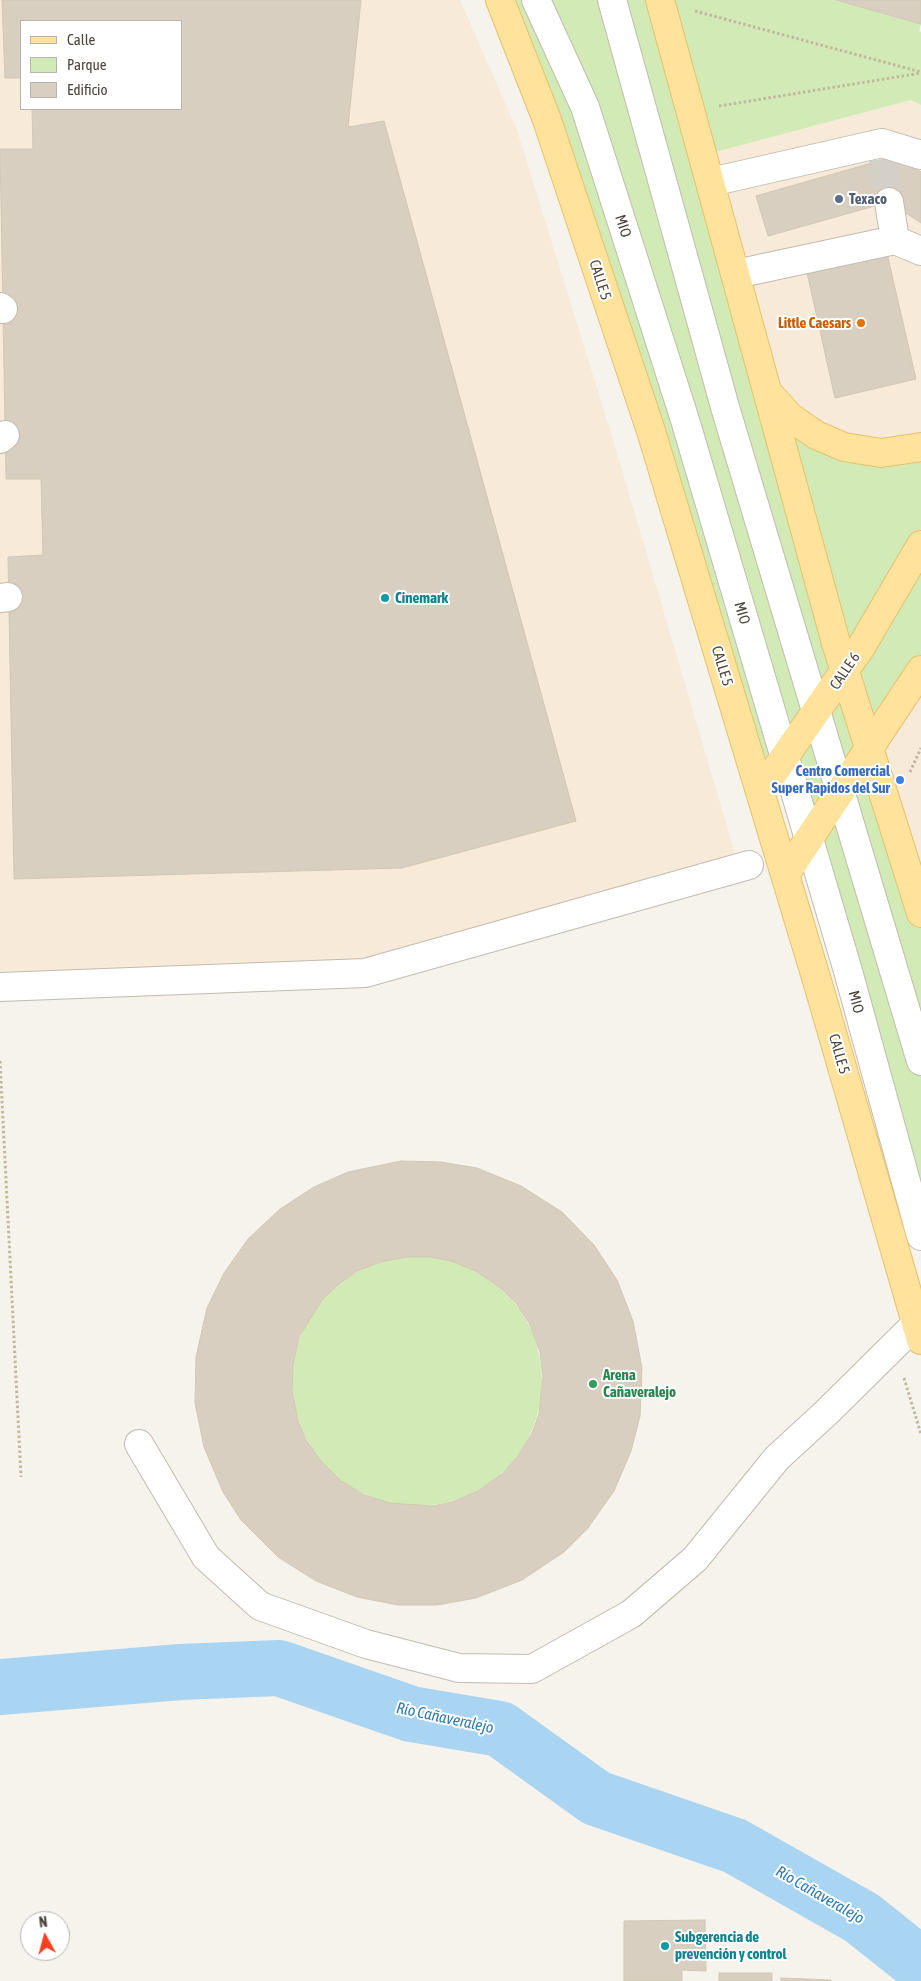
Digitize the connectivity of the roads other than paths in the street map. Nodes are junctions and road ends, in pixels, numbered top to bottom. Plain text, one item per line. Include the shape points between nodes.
1 (500, 0) edge
2 (536, 0) edge
3 (612, 0) edge
4 (660, 0) edge
5 (921, 155) edge
6 (711, 182) junction
7 (889, 202) tunnel mouth
8 (895, 240) junction
9 (921, 252) edge
10 (736, 274) junction
11 (769, 393) junction
12 (921, 447) edge
13 (921, 545) edge
14 (921, 670) edge
15 (845, 671) junction
16 (816, 714) junction
17 (869, 750) junction
18 (785, 758) junction
19 (760, 792) junction
20 (840, 793) junction
21 (809, 841) junction
22 (749, 865) dead end
23 (786, 875) junction
24 (921, 913) edge
25 (0, 987) edge
26 (921, 1061) edge
27 (921, 1236) edge
28 (919, 1332) edge
29 (139, 1444) dead end

1 - 19 main road, CALLE 5 via 547,120 650,431
2 - 18 street, MIO via 585,107 685,420
3 - 16 street via 725,407
4 - 6 main road
5 - 6 street via 883,151
6 - 10 main road
7 - 8 street
8 - 9 street
8 - 10 street
10 - 11 main road
11 - 12 main road via 790,418 816,435 844,447 881,453
11 - 15 main road
13 - 15 main road, CALLE 6
14 - 17 main road
15 - 16 main road, CALLE 6
15 - 17 main road
16 - 18 main road, CALLE 6
16 - 20 street
17 - 20 main road
17 - 24 main road
18 - 19 main road, CALLE 6
18 - 21 street, MIO
19 - 23 main road, CALLE 5
20 - 21 main road
20 - 26 street
21 - 23 main road
21 - 27 street, MIO
22 - 25 street via 365,973
23 - 28 main road, CALLE 5
28 - 29 street via 777,1458 695,1559 631,1614 532,1669 460,1668 366,1644 260,1606 206,1557

